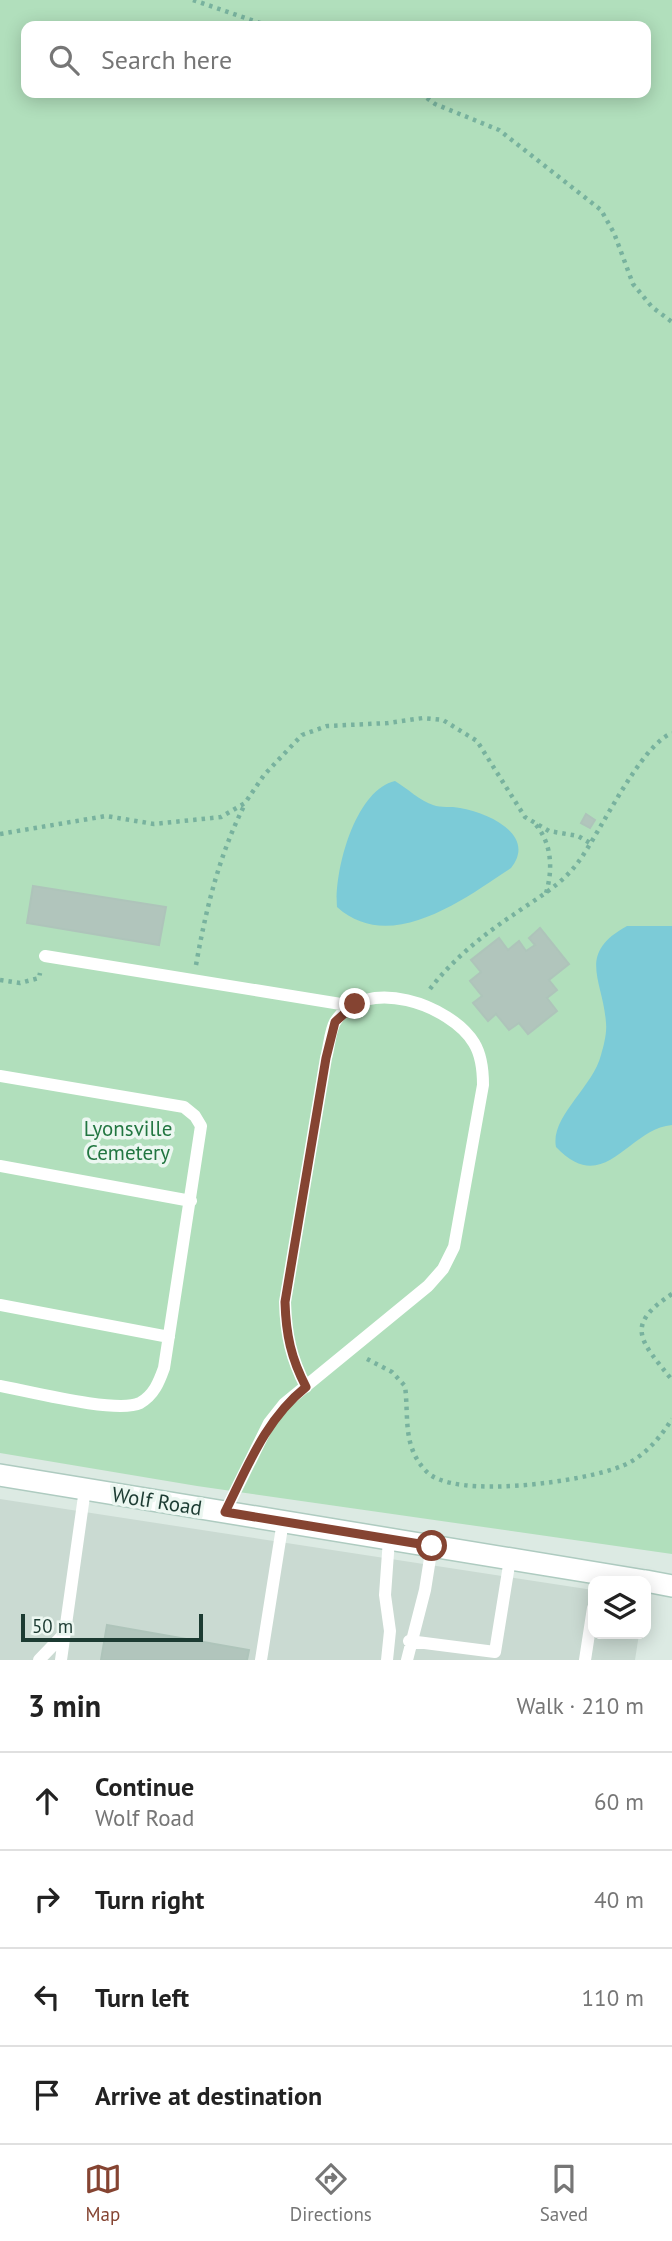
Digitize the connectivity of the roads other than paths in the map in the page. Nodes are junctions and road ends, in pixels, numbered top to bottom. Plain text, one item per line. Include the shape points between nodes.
1 (45, 956) road end
2 (353, 1006) junction
3 (0, 1076) edge
4 (0, 1167) edge
5 (191, 1201) junction
6 (0, 1304) edge
7 (169, 1337) junction
8 (0, 1386) edge
9 (306, 1387) junction
10 (0, 1475) edge
11 (85, 1489) junction
12 (225, 1512) junction
13 (283, 1521) junction
14 (388, 1539) junction
15 (432, 1546) junction
16 (510, 1559) junction
17 (593, 1576) edge
18 (651, 1582) edge
19 (672, 1586) edge
20 (65, 1633) junction
21 (588, 1639) edge
22 (409, 1641) junction
23 (38, 1660) edge
24 (61, 1660) edge
25 (261, 1660) edge
26 (387, 1660) edge
27 (407, 1660) edge
28 (585, 1660) edge

1 - 2 lane
2 - 9 lane via 335,1022 326,1058 285,1302 291,1358
2 - 9 lane via 377,998 419,1004 442,1013 475,1045 483,1085 454,1247 436,1277
3 - 5 lane via 184,1107 201,1126
4 - 5 lane
5 - 7 lane
6 - 7 lane
7 - 8 lane via 157,1387 138,1404 105,1405
9 - 12 lane via 269,1423
10 - 11 street, Wolf Road
11 - 12 street, Wolf Road
11 - 20 lane
12 - 13 street, Wolf Road
13 - 14 street, Wolf Road
13 - 25 lane
14 - 15 street, Wolf Road
14 - 26 lane
15 - 16 street, Wolf Road
15 - 22 lane via 425,1590
16 - 17 street, Wolf Road
16 - 22 lane via 495,1652
18 - 19 street, Wolf Road
20 - 23 lane
20 - 24 lane
21 - 28 lane
22 - 27 lane

